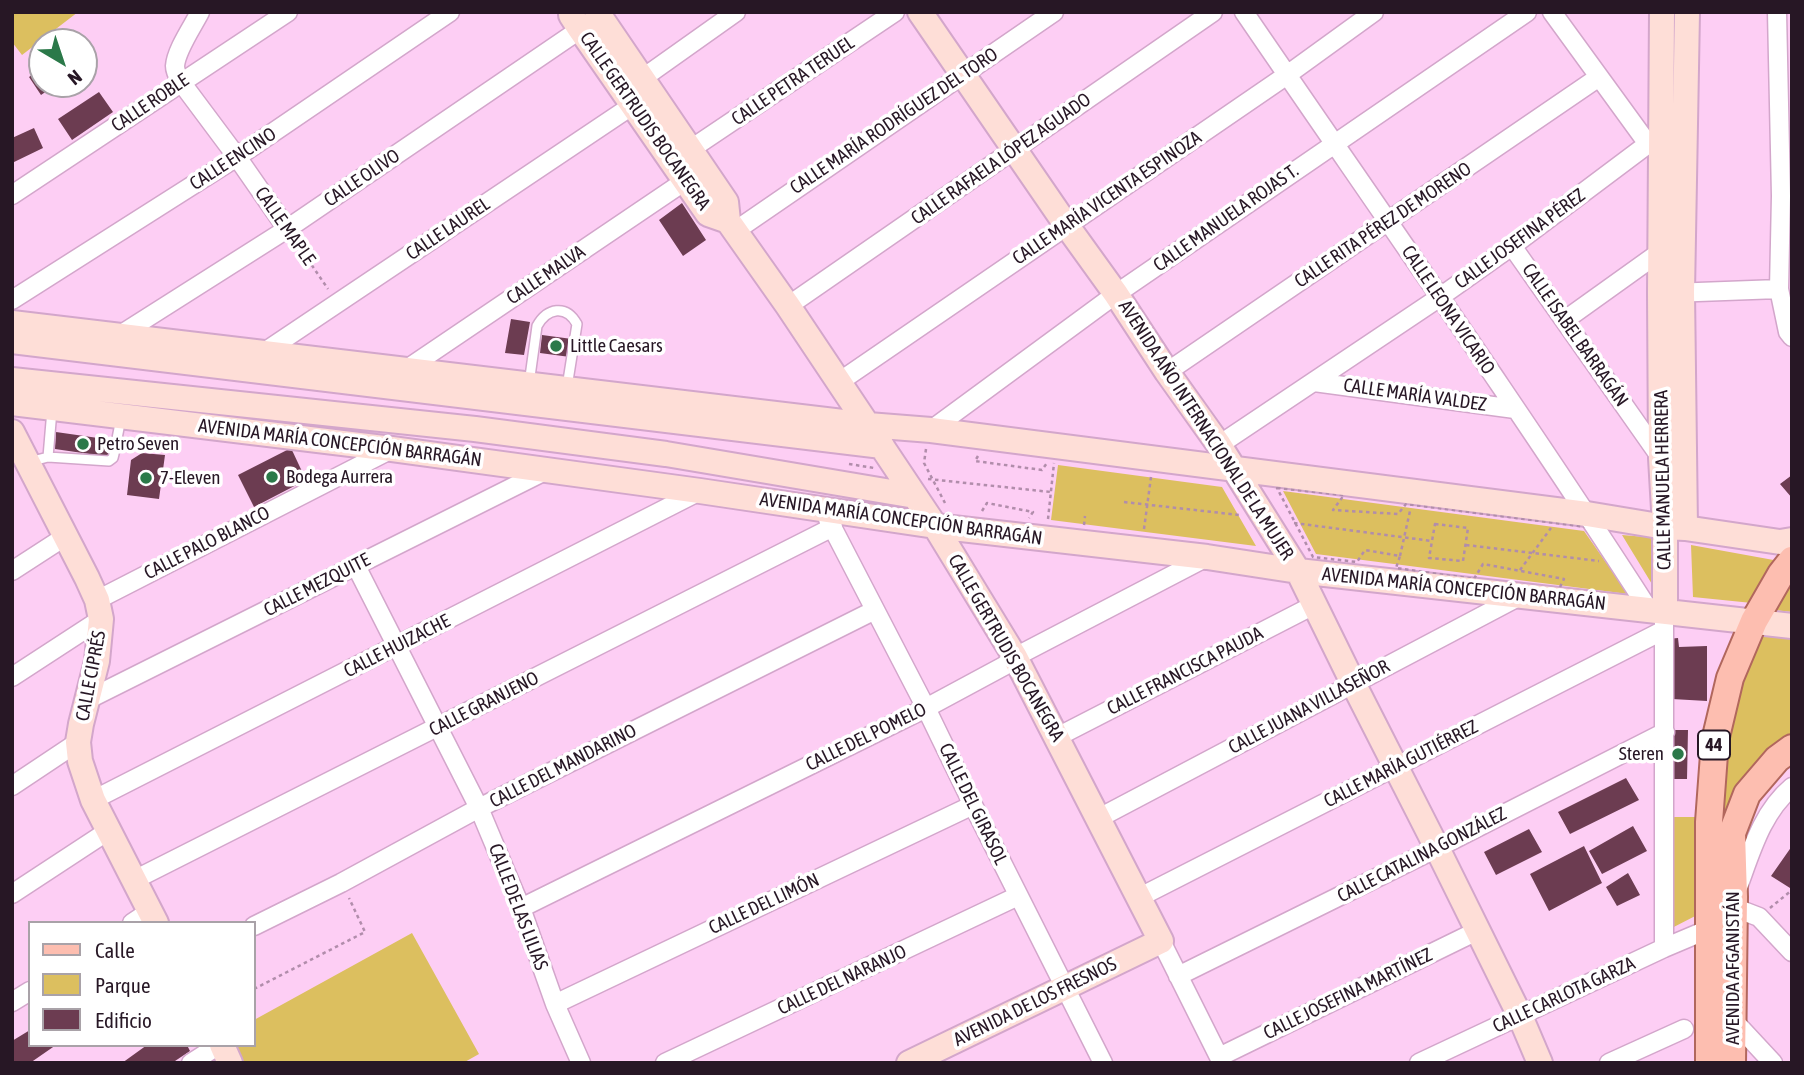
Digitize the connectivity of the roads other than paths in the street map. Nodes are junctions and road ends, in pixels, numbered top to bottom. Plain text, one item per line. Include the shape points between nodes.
1 (200, 12) edge
2 (288, 12) edge
3 (450, 12) edge
4 (736, 12) edge
5 (895, 12) edge
6 (920, 12) edge
7 (1054, 12) edge
8 (1213, 12) edge
9 (1244, 12) edge
10 (1374, 12) edge
11 (1527, 12) edge
12 (1552, 12) edge
13 (1662, 12) edge
14 (1687, 12) edge
15 (1777, 12) edge
16 (582, 16) edge
17 (962, 74) junction
18 (1287, 75) junction
19 (1599, 76) junction
20 (1785, 76) edge
21 (643, 78) junction
22 (181, 82) junction
23 (633, 105) junction
24 (1665, 140) junction
25 (1334, 144) junction
26 (691, 149) junction
27 (1014, 150) junction
28 (237, 157) junction
29 (685, 181) junction
30 (1786, 192) edge
31 (12, 195) edge
32 (1387, 222) junction
33 (731, 226) junction
34 (1067, 226) junction
35 (287, 229) junction
36 (1512, 246) junction
37 (1660, 252) junction
38 (1671, 293) junction
39 (1116, 294) junction
40 (1784, 295) edge
41 (1440, 297) junction
42 (12, 300) edge
43 (788, 306) junction
44 (1565, 320) junction
45 (12, 323) edge
46 (120, 335) junction
47 (1792, 337) edge
48 (12, 341) edge
49 (263, 353) junction
50 (407, 369) junction
51 (1167, 372) junction
52 (12, 380) edge
53 (839, 382) junction
54 (1314, 382) junction
55 (528, 384) junction
56 (566, 388) junction
57 (12, 403) edge
58 (52, 408) junction
59 (1515, 409) junction
60 (121, 416) junction
61 (868, 425) junction
62 (12, 432) edge
63 (929, 438) junction
64 (1219, 445) junction
65 (882, 446) junction
66 (392, 449) junction
67 (1661, 458) junction
68 (29, 464) edge
69 (1233, 468) junction
70 (547, 470) junction
71 (924, 488) junction
72 (700, 491) junction
73 (1587, 514) junction
74 (828, 518) junction
75 (942, 519) junction
76 (1675, 527) junction
77 (66, 536) junction
78 (1792, 540) edge
79 (1207, 558) junction
80 (1792, 560) edge
81 (356, 566) junction
82 (12, 571) edge
83 (1298, 571) junction
84 (1520, 596) junction
85 (1314, 605) junction
86 (99, 609) junction
87 (875, 610) junction
88 (1659, 617) junction
89 (1754, 621) junction
90 (1792, 626) edge
91 (397, 646) junction
92 (1016, 657) junction
93 (12, 677) edge
94 (1353, 683) junction
95 (87, 700) junction
96 (926, 708) junction
97 (439, 727) junction
98 (1665, 732) junction
99 (1056, 737) junction
100 (78, 743) junction
101 (1792, 748) edge
102 (1395, 767) junction
103 (12, 786) edge
104 (1792, 787) edge
105 (93, 800) junction
106 (973, 805) junction
107 (479, 808) junction
108 (1099, 818) junction
109 (108, 831) junction
110 (1437, 848) junction
111 (134, 880) junction
112 (1728, 888) junction
113 (12, 894) edge
114 (1018, 896) junction
115 (1138, 898) junction
116 (521, 908) junction
117 (146, 919) edge
118 (256, 925) edge
119 (1709, 929) junction
120 (1477, 931) junction
121 (1161, 941) junction
122 (1664, 948) junction
123 (1792, 952) edge
124 (1178, 976) junction
125 (1066, 988) junction
126 (28, 991) edge
127 (12, 1002) edge
128 (555, 1004) junction
129 (1520, 1016) junction
130 (1733, 1020) junction
131 (1685, 1029) dead end
132 (217, 1047) edge
133 (221, 1047) edge
134 (1221, 1060) edge
135 (191, 1063) edge
136 (230, 1063) edge
137 (581, 1063) edge
138 (665, 1063) edge
139 (909, 1063) edge
140 (1103, 1063) edge
141 (1419, 1063) edge
142 (1541, 1063) edge
143 (1609, 1063) edge
144 (1709, 1063) edge
145 (1732, 1063) edge
146 (1773, 1063) edge

1 - 22 street via 176,61
2 - 22 street, CALLE ROBLE
3 - 28 street, CALLE ENCINO
4 - 21 street
5 - 26 street, CALLE PETRA TERUEL
6 - 17 street, AVENIDA AÑO INTERNACIONAL DE LA MUJER
7 - 17 street, CALLE MARÍA RODRÍGUEZ DEL TORO
8 - 27 street, CALLE RAFAELA LÓPEZ AGUADO
9 - 18 street, CALLE LEONA VICARIO
10 - 18 street, CALLE MARÍA VICENTA ESPINOZA
11 - 25 street, CALLE MANUELA ROJAS T.
12 - 19 street
13 - 24 street, CALLE MANUELA HERRERA
14 - 24 street, CALLE MANUELA HERRERA
15 - 20 street
16 - 21 street, CALLE GERTRUDIS BOCANEGRA
16 - 23 street, CALLE GERTRUDIS BOCANEGRA
16 - 35 street, CALLE OLIVO
17 - 27 street, AVENIDA AÑO INTERNACIONAL DE LA MUJER
17 - 33 street, CALLE MARÍA RODRÍGUEZ DEL TORO
18 - 25 street, CALLE LEONA VICARIO
18 - 34 street, CALLE MARÍA VICENTA ESPINOZA
19 - 24 street
19 - 32 street, CALLE RITA PÉREZ DE MORENO
20 - 30 street
21 - 26 street, CALLE GERTRUDIS BOCANEGRA
22 - 28 street, CALLE MAPLE
22 - 31 street, CALLE ROBLE
23 - 29 street, CALLE GERTRUDIS BOCANEGRA
23 - 49 street, CALLE LAUREL
24 - 36 street, CALLE JOSEFINA PÉREZ
24 - 37 street, CALLE MANUELA HERRERA
24 - 38 street, CALLE MANUELA HERRERA
25 - 32 street, CALLE LEONA VICARIO
25 - 39 street, CALLE MANUELA ROJAS T.
26 - 33 street, CALLE GERTRUDIS BOCANEGRA via 726,202
27 - 34 street, AVENIDA AÑO INTERNACIONAL DE LA MUJER
27 - 43 street, CALLE RAFAELA LÓPEZ AGUADO
28 - 35 street, CALLE MAPLE
28 - 42 street, CALLE ENCINO
29 - 33 street, CALLE GERTRUDIS BOCANEGRA via 708,214
29 - 50 street, CALLE MALVA
30 - 40 street
32 - 41 street, CALLE LEONA VICARIO
32 - 51 street, CALLE RITA PÉREZ DE MORENO
33 - 43 street, CALLE GERTRUDIS BOCANEGRA
34 - 39 street, AVENIDA AÑO INTERNACIONAL DE LA MUJER
34 - 53 street, CALLE MARÍA VICENTA ESPINOZA
35 - 46 street, CALLE OLIVO
36 - 41 street, CALLE JOSEFINA PÉREZ
36 - 44 street, CALLE ISABEL BARRAGÁN
37 - 38 street, CALLE MANUELA HERRERA
37 - 44 street
38 - 40 street
38 - 67 street, CALLE MANUELA HERRERA
38 - 76 street, CALLE MANUELA HERRERA
39 - 51 street, AVENIDA AÑO INTERNACIONAL DE LA MUJER
39 - 63 street, CALLE MANUELA ROJAS T.
40 - 47 street
41 - 54 street, CALLE JOSEFINA PÉREZ
41 - 59 street, CALLE LEONA VICARIO
43 - 53 street, CALLE GERTRUDIS BOCANEGRA
44 - 67 street, CALLE ISABEL BARRAGÁN
45 - 46 street
46 - 49 street
48 - 65 street
49 - 50 street
50 - 55 street
51 - 64 street, AVENIDA AÑO INTERNACIONAL DE LA MUJER
52 - 71 street, AVENIDA MARÍA CONCEPCIÓN BARRAGÁN via 475,429
53 - 61 street, CALLE GERTRUDIS BOCANEGRA
54 - 59 street, CALLE MARÍA VALDEZ
54 - 64 street, CALLE JOSEFINA PÉREZ
55 - 56 street
55 - 56 lane via 537,326 560,310 568,312 578,331
56 - 61 street
57 - 58 street, AVENIDA MARÍA CONCEPCIÓN BARRAGÁN
58 - 60 street, AVENIDA MARÍA CONCEPCIÓN BARRAGÁN
58 - 68 lane
59 - 73 street, CALLE LEONA VICARIO
60 - 66 street, AVENIDA MARÍA CONCEPCIÓN BARRAGÁN
60 - 68 lane via 111,460
61 - 63 street
61 - 65 street, CALLE GERTRUDIS BOCANEGRA
62 - 68 street
63 - 69 street
64 - 69 street, AVENIDA AÑO INTERNACIONAL DE LA MUJER
65 - 71 street, CALLE GERTRUDIS BOCANEGRA via 901,474
66 - 70 street, AVENIDA MARÍA CONCEPCIÓN BARRAGÁN
66 - 86 street, CALLE PALO BLANCO
67 - 76 street, CALLE MANUELA HERRERA
68 - 77 street
69 - 73 street
69 - 83 street, AVENIDA AÑO INTERNACIONAL DE LA MUJER
70 - 72 street, AVENIDA MARÍA CONCEPCIÓN BARRAGÁN
70 - 81 street, CALLE MEZQUITE
71 - 75 street, CALLE GERTRUDIS BOCANEGRA
72 - 74 street, AVENIDA MARÍA CONCEPCIÓN BARRAGÁN
72 - 91 street, CALLE HUIZACHE
73 - 76 street
73 - 88 street, CALLE LEONA VICARIO via 1614,563
74 - 75 street, AVENIDA MARÍA CONCEPCIÓN BARRAGÁN
74 - 87 street, CALLE DEL GIRASOL
74 - 97 street, CALLE GRANJENO
75 - 79 street, AVENIDA MARÍA CONCEPCIÓN BARRAGÁN
75 - 92 street, CALLE GERTRUDIS BOCANEGRA
76 - 78 street
76 - 88 street, CALLE MANUELA HERRERA
77 - 82 street
77 - 86 street
79 - 83 street, AVENIDA MARÍA CONCEPCIÓN BARRAGÁN
79 - 92 street, CALLE DEL POMELO
80 - 89 main road, 44
81 - 91 street, CALLE DE LAS LILIAS
81 - 95 street, CALLE MEZQUITE
83 - 84 street, AVENIDA MARÍA CONCEPCIÓN BARRAGÁN
83 - 85 street, AVENIDA AÑO INTERNACIONAL DE LA MUJER
84 - 88 street, AVENIDA MARÍA CONCEPCIÓN BARRAGÁN
84 - 94 street, CALLE JUANA VILLASEÑOR
85 - 94 street, AVENIDA AÑO INTERNACIONAL DE LA MUJER
85 - 99 street, CALLE FRANCISCA PAUDA
86 - 93 street, CALLE PALO BLANCO
86 - 95 street, CALLE CIPRÉS via 98,654
87 - 96 street, CALLE DEL GIRASOL
87 - 107 street, CALLE DEL MANDARINO
88 - 89 street, AVENIDA MARÍA CONCEPCIÓN BARRAGÁN
88 - 98 street, CALLE MANUELA HERRERA
88 - 102 street, CALLE MARÍA GUTIÉRREZ
89 - 90 street, AVENIDA MARÍA CONCEPCIÓN BARRAGÁN
89 - 112 main road, 44 via 1730,678 1715,741 1709,821
91 - 97 street, CALLE DE LAS LILIAS
91 - 105 street, CALLE HUIZACHE
92 - 96 street, CALLE DEL POMELO
92 - 99 street, CALLE GERTRUDIS BOCANEGRA
94 - 102 street, AVENIDA AÑO INTERNACIONAL DE LA MUJER
94 - 108 street, CALLE JUANA VILLASEÑOR
95 - 100 street, CALLE CIPRÉS
96 - 106 street, CALLE DEL GIRASOL
96 - 116 street, CALLE DEL POMELO
97 - 107 street, CALLE DE LAS LILIAS
97 - 111 street, CALLE GRANJENO
98 - 110 street, CALLE CATALINA GONZÁLEZ
98 - 122 street, CALLE MANUELA HERRERA
99 - 108 street, CALLE GERTRUDIS BOCANEGRA
100 - 103 street
100 - 105 street, CALLE CIPRÉS
101 - 112 main road, 44 via 1747,794 1732,833
102 - 110 street, AVENIDA AÑO INTERNACIONAL DE LA MUJER
102 - 115 street, CALLE MARÍA GUTIÉRREZ
104 - 112 street via 1760,829
105 - 109 street, CALLE CIPRÉS
106 - 114 street, CALLE DEL GIRASOL
106 - 128 street, CALLE DEL LIMÓN
107 - 116 street, CALLE DE LAS LILIAS
107 - 118 street, CALLE DEL MANDARINO
108 - 115 street, CALLE GERTRUDIS BOCANEGRA
109 - 111 street, CALLE CIPRÉS
109 - 113 street
110 - 120 street, AVENIDA AÑO INTERNACIONAL DE LA MUJER
110 - 124 street, CALLE CATALINA GONZÁLEZ
111 - 117 street, CALLE CIPRÉS
112 - 119 main road, AVENIDA AFGANISTÁN / 44
112 - 123 street
112 - 130 main road, AVENIDA AFGANISTÁN / 44
114 - 125 street, CALLE DEL GIRASOL
114 - 138 street, CALLE DEL NARANJO
115 - 121 street, CALLE GERTRUDIS BOCANEGRA
116 - 128 street, CALLE DE LAS LILIAS
119 - 122 street, CALLE CARLOTA GARZA
119 - 144 main road, AVENIDA AFGANISTÁN / 44
120 - 129 street, AVENIDA AÑO INTERNACIONAL DE LA MUJER
120 - 134 street, CALLE JOSEFINA MARTÍNEZ
121 - 124 street, CALLE GERTRUDIS BOCANEGRA
121 - 125 street, AVENIDA DE LOS FRESNOS
122 - 129 street, CALLE CARLOTA GARZA
124 - 134 street, CALLE GERTRUDIS BOCANEGRA
125 - 139 street, AVENIDA DE LOS FRESNOS
125 - 140 street, CALLE DEL GIRASOL
126 - 127 street
128 - 137 street, CALLE DE LAS LILIAS
129 - 141 street, CALLE CARLOTA GARZA
129 - 142 street, AVENIDA AÑO INTERNACIONAL DE LA MUJER
130 - 145 main road, AVENIDA AFGANISTÁN / 44
130 - 146 street
131 - 143 street
132 - 135 street
133 - 136 street

